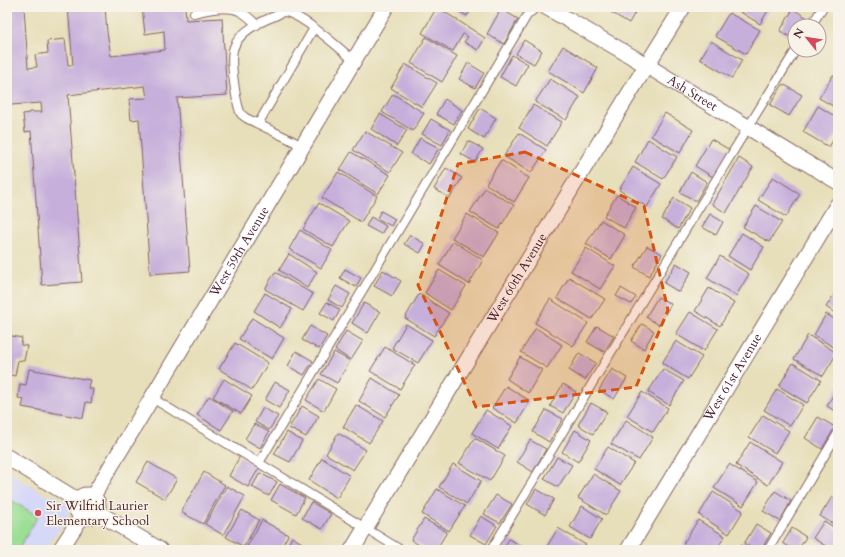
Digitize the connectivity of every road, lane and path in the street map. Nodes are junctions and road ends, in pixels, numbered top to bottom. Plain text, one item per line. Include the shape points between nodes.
1 (386, 7) edge
2 (537, 7) edge
3 (546, 7) edge
4 (683, 7) edge
5 (823, 7) edge
6 (194, 12) dead end
7 (816, 18) edge
8 (257, 25) junction
9 (314, 28) junction
10 (791, 58) edge
11 (354, 60) junction
12 (646, 65) junction
13 (258, 124) junction
14 (748, 127) junction
15 (302, 146) junction
16 (838, 182) edge
17 (838, 204) edge
18 (152, 398) junction
19 (838, 434) edge
20 (7, 457) edge
21 (260, 463) junction
22 (93, 496) junction
23 (78, 500) junction
24 (97, 512) junction
25 (82, 516) junction
26 (365, 528) junction
27 (60, 550) edge
28 (160, 550) edge
29 (352, 550) edge
30 (401, 550) edge
31 (491, 550) edge
32 (628, 550) edge
33 (768, 550) edge

1 - 11 street, West 59th Avenue
2 - 21 lane via 528,14
3 - 12 street, Ash Street
4 - 12 street, West 60th Avenue
5 - 7 lane
6 - 8 lane via 232,8
8 - 9 lane via 284,12 297,16
8 - 13 lane via 238,40 233,50 233,68 236,95 242,114
9 - 11 lane
9 - 13 lane
10 - 14 lane
11 - 15 street, West 59th Avenue
12 - 14 street, Ash Street
12 - 26 street, West 60th Avenue
13 - 15 lane
14 - 16 street, Ash Street
14 - 31 lane
15 - 18 street, West 59th Avenue
17 - 32 street, West 61st Avenue
18 - 21 lane
18 - 22 street, West 59th Avenue
19 - 33 lane
20 - 23 street
21 - 26 lane
22 - 23 street via 86,494
22 - 24 street via 99,505
23 - 25 street via 77,510
24 - 25 street via 92,516
24 - 28 street
25 - 27 street
26 - 29 street, West 60th Avenue
26 - 30 lane

